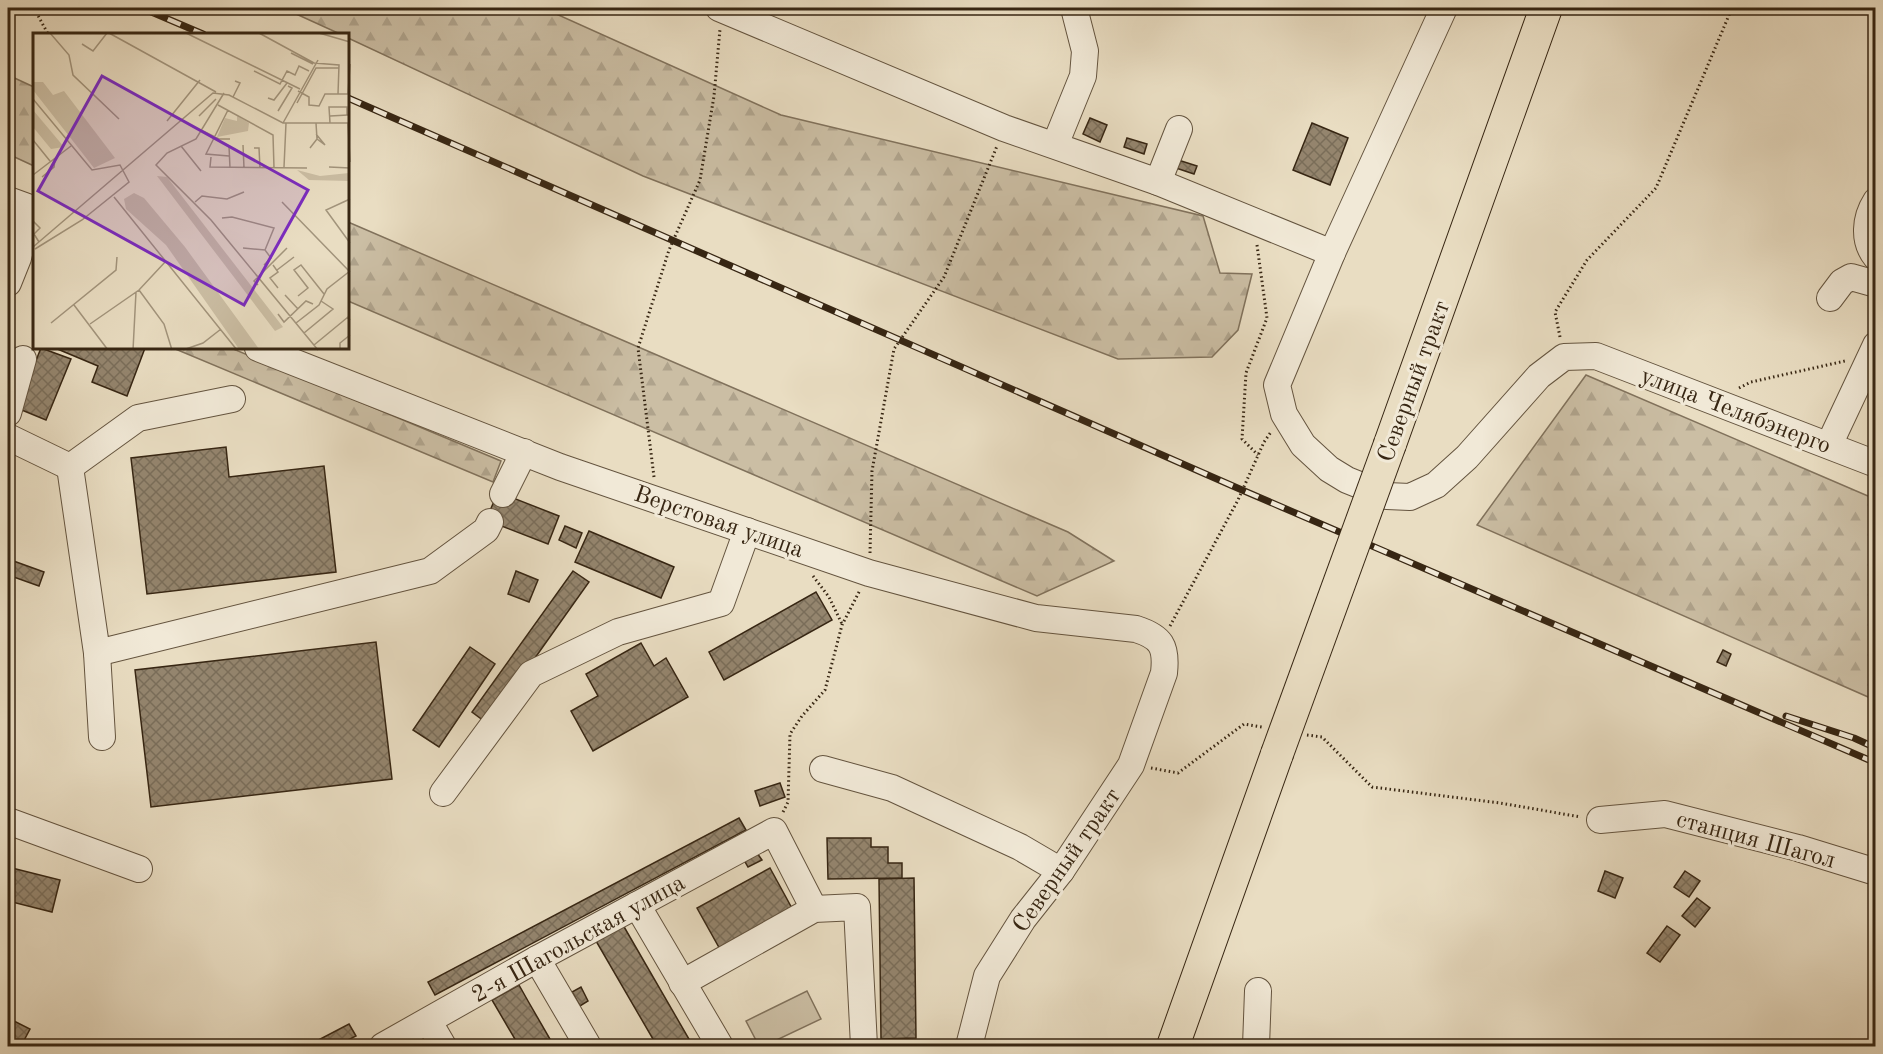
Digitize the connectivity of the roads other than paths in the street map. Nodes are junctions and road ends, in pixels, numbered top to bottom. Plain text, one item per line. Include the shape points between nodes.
1 (721, 8) edge
2 (1444, 8) edge
3 (1546, 8) edge
4 (1075, 12) dead end
5 (1179, 129) dead end
6 (1055, 145) junction
7 (1158, 182) junction
8 (8, 201) edge
9 (1875, 201) edge
10 (1332, 253) junction
11 (1875, 257) edge
12 (20, 258) edge
13 (8, 283) edge
14 (1875, 284) edge
15 (1830, 298) dead end
16 (263, 350) edge
17 (1873, 350) edge
18 (23, 359) dead end
19 (232, 399) dead end
20 (8, 413) edge
21 (8, 437) edge
22 (1829, 445) junction
23 (524, 452) junction
24 (1875, 464) edge
25 (70, 466) junction
26 (503, 494) dead end
27 (490, 522) dead end
28 (747, 531) junction
29 (97, 653) junction
30 (1164, 673) joint
31 (102, 737) dead end
32 (823, 769) dead end
33 (443, 794) dead end
34 (1600, 820) road end
35 (8, 821) edge
36 (139, 869) dead end
37 (1061, 871) junction
38 (1875, 872) edge
39 (637, 905) junction
40 (814, 909) junction
41 (537, 959) junction
42 (682, 983) junction
43 (1258, 991) dead end
44 (429, 1022) junction
45 (383, 1047) edge
46 (443, 1047) edge
47 (588, 1047) edge
48 (720, 1047) edge
49 (864, 1047) edge
50 (969, 1047) edge
51 (1173, 1047) edge
52 (1256, 1047) edge

1 - 6 street via 1004,128
2 - 10 street
3 - 51 main road, Северный тракт, bridge via 1390,444 1272,741
4 - 6 street via 1085,51 1083,76
5 - 7 street
6 - 7 street
7 - 10 street
8 - 12 street via 30,208
9 - 11 street via 1866,226 1869,249
10 - 22 street, улица Челябэнерго via 1277,385 1284,414 1303,445 1347,480 1387,496 1410,497 1436,484 1467,457 1539,376 1564,357 1596,356
12 - 13 street
14 - 15 street via 1851,277
16 - 23 street, Верстовая улица
17 - 22 street
18 - 20 street
19 - 25 street via 138,418
21 - 25 street
22 - 24 street, улица Челябэнерго
23 - 26 street
23 - 28 street, Верстовая улица
25 - 29 street
27 - 29 street via 486,530 430,571
28 - 30 street, Верстовая улица via 869,573 1036,618 1136,629 1161,642 1166,657
28 - 33 street via 721,603 618,632 531,674
29 - 31 street
30 - 37 street, Северный тракт via 1131,765
32 - 37 street via 892,788 1020,847
34 - 38 street, станция Шагол via 1665,814
35 - 36 street
37 - 50 street, Северный тракт via 1023,919 987,976
39 - 40 street, 2-я Шагольская улица via 774,831
39 - 41 street, 2-я Шагольская улица
39 - 42 street
40 - 42 street
40 - 49 street via 857,907
41 - 44 street, 2-я Шагольская улица
41 - 47 street
42 - 48 street
43 - 52 street
44 - 45 street, 2-я Шагольская улица
44 - 46 street

